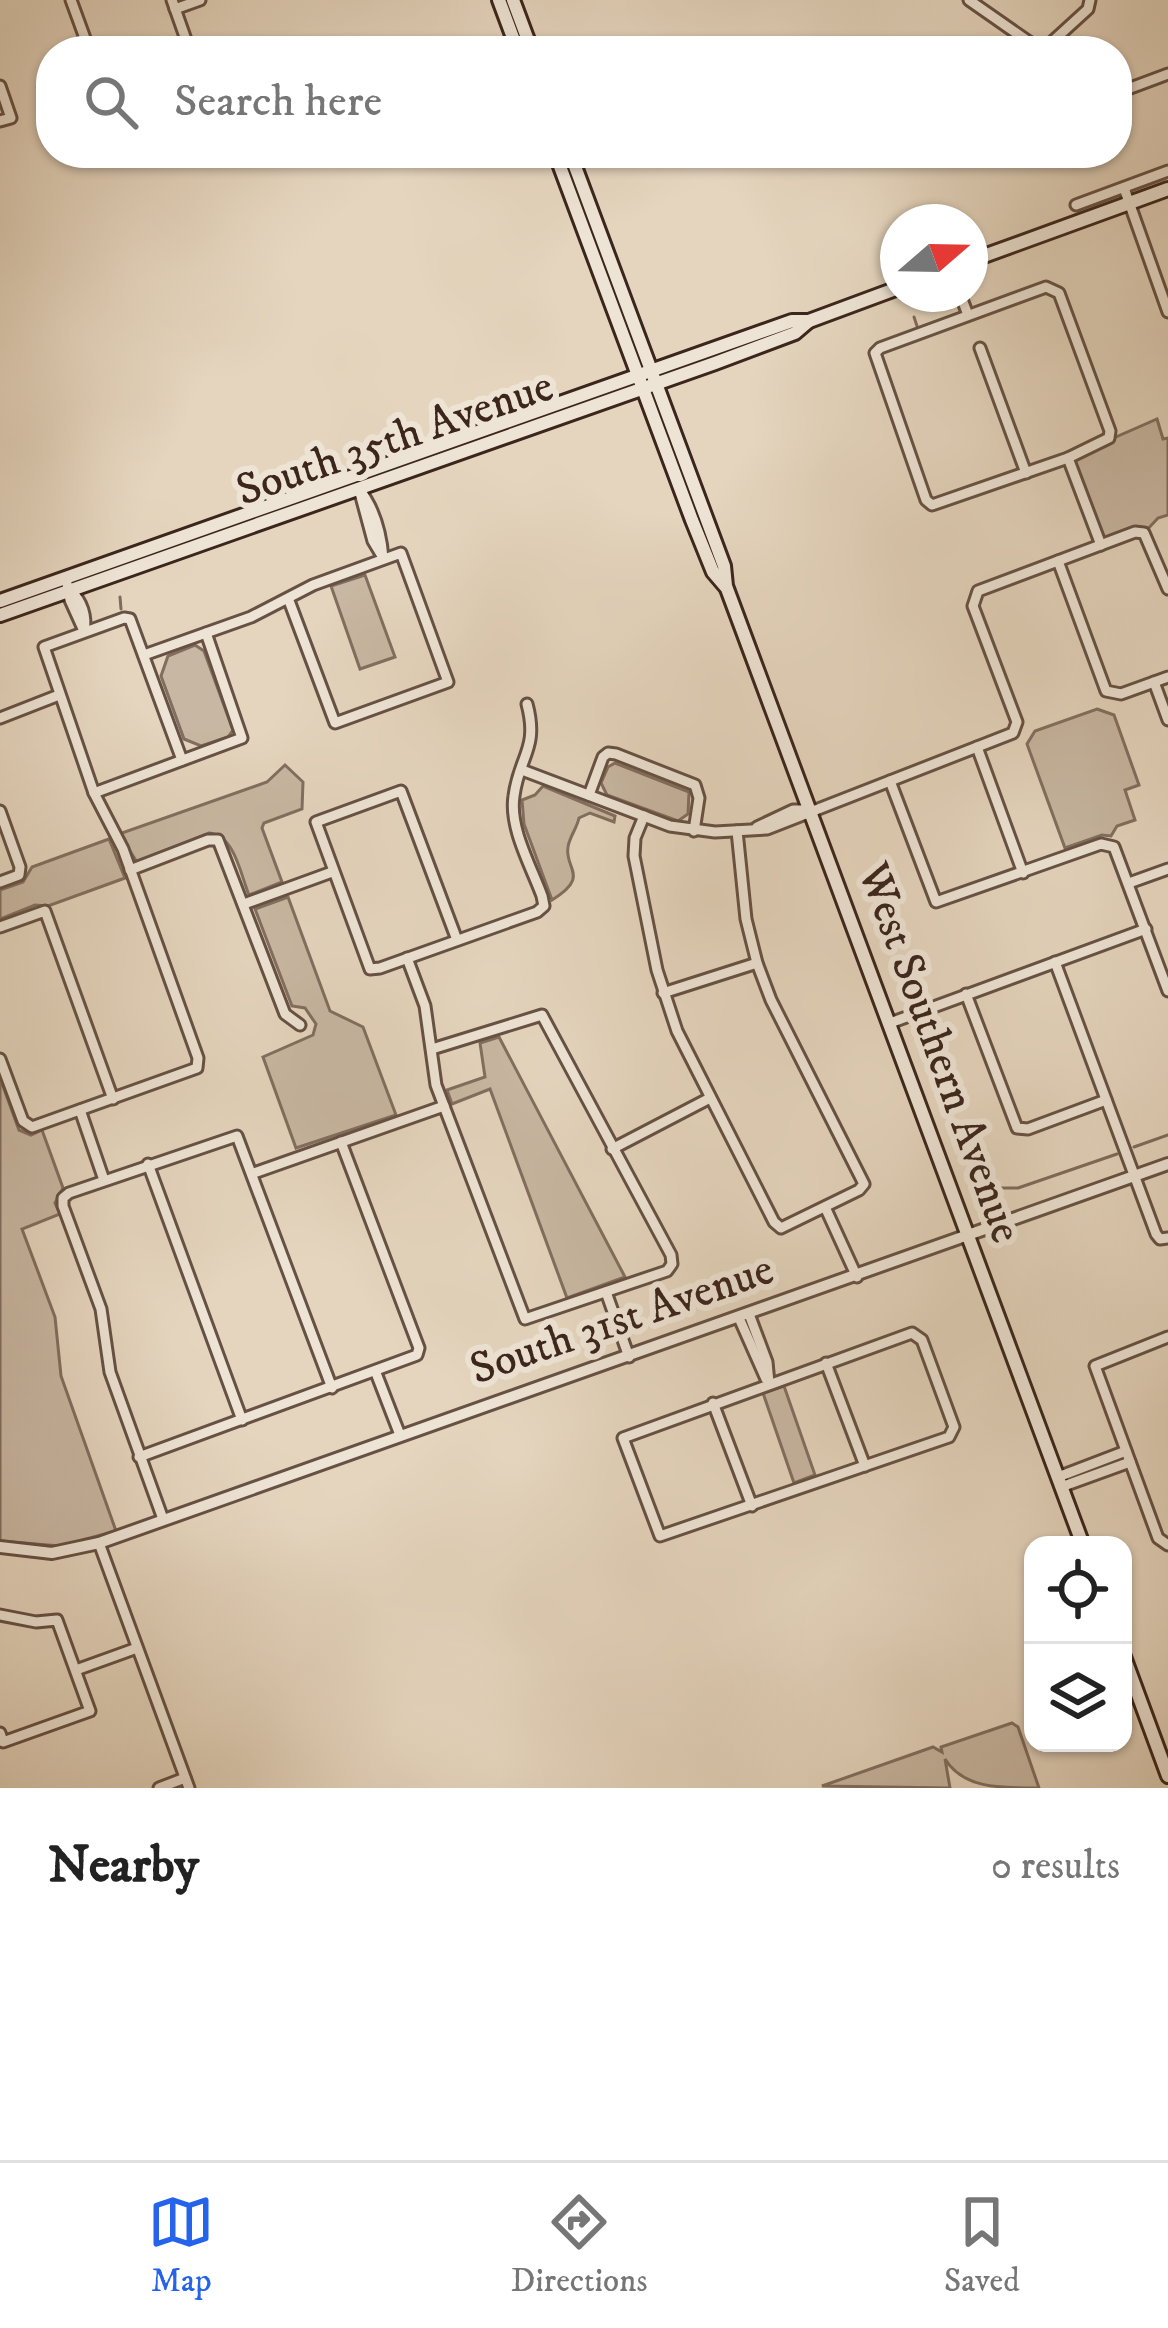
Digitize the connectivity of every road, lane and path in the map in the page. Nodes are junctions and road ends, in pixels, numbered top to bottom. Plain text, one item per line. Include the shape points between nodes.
1 (71, 0) edge
2 (200, 0) edge
3 (499, 0) edge
4 (513, 0) edge
5 (969, 0) edge
6 (174, 4) edge
7 (1089, 4) edge
8 (84, 36) edge
9 (185, 36) edge
10 (512, 36) edge
11 (526, 36) edge
12 (1021, 36) edge
13 (1057, 36) edge
14 (1168, 74) edge
15 (0, 86) edge
16 (1132, 88) edge
17 (5, 119) edge
18 (561, 168) edge
19 (575, 168) edge
20 (1168, 171) edge
21 (1124, 188) junction
22 (1168, 189) edge
23 (1129, 203) junction
24 (1076, 206) dead end
25 (988, 254) edge
26 (880, 295) edge
27 (967, 312) edge
28 (1168, 312) edge
29 (968, 315) junction
30 (980, 348) dead end
31 (646, 381) junction
32 (434, 456) junction
33 (1068, 458) junction
34 (1026, 473) junction
35 (358, 489) junction
36 (1101, 545) junction
37 (383, 558) junction
38 (1058, 561) junction
39 (68, 584) junction
40 (1168, 589) edge
41 (288, 598) junction
42 (0, 601) edge
43 (0, 615) edge
44 (84, 631) junction
45 (206, 633) junction
46 (144, 655) junction
47 (1168, 677) edge
48 (1154, 682) junction
49 (59, 695) junction
50 (527, 704) dead end
51 (0, 718) edge
52 (1168, 720) edge
53 (977, 747) junction
54 (182, 760) junction
55 (522, 770) junction
56 (890, 781) junction
57 (94, 793) junction
58 (589, 795) junction
59 (810, 810) junction
60 (0, 812) edge
61 (644, 816) junction
62 (694, 831) junction
63 (737, 831) junction
64 (1168, 869) edge
65 (130, 870) junction
66 (332, 872) junction
67 (1023, 873) junction
68 (0, 882) edge
69 (1129, 883) junction
70 (244, 904) junction
71 (0, 927) edge
72 (1145, 929) junction
73 (457, 940) junction
74 (407, 958) junction
75 (1055, 962) junction
76 (758, 963) junction
77 (1168, 992) edge
78 (663, 994) junction
79 (966, 994) junction
80 (890, 1023) junction
81 (300, 1025) dead end
82 (432, 1049) junction
83 (0, 1059) edge
84 (710, 1097) junction
85 (113, 1099) junction
86 (1106, 1100) junction
87 (444, 1106) junction
88 (80, 1110) junction
89 (341, 1142) junction
90 (612, 1149) junction
91 (148, 1164) junction
92 (1168, 1164) edge
93 (254, 1173) junction
94 (1135, 1176) junction
95 (104, 1180) junction
96 (825, 1207) junction
97 (970, 1237) junction
98 (1164, 1238) edge
99 (857, 1276) junction
100 (606, 1292) junction
101 (744, 1316) junction
102 (1168, 1337) edge
103 (629, 1357) junction
104 (826, 1363) junction
105 (376, 1372) junction
106 (769, 1383) junction
107 (332, 1388) junction
108 (713, 1403) junction
109 (242, 1420) junction
110 (400, 1435) junction
111 (1128, 1456) junction
112 (139, 1457) junction
113 (865, 1466) junction
114 (1060, 1482) junction
115 (752, 1506) junction
116 (163, 1519) junction
117 (1080, 1536) edge
118 (99, 1544) junction
119 (1165, 1544) edge
120 (0, 1547) edge
121 (0, 1615) edge
122 (137, 1648) junction
123 (76, 1670) junction
124 (1132, 1678) edge
125 (2, 1738) edge
126 (1168, 1776) edge
127 (187, 1783) edge
128 (159, 1788) edge

1 - 8 street
2 - 6 street
3 - 10 main road
4 - 11 main road
5 - 12 street
6 - 9 street
7 - 13 street
14 - 16 street
15 - 17 street
18 - 31 main road, West Southern Avenue
19 - 31 main road, West Southern Avenue
20 - 21 street
21 - 23 street
21 - 24 street
22 - 23 main road
23 - 25 main road
23 - 28 street
26 - 31 main road, South 35th Avenue
27 - 29 street
29 - 33 street via 1053,287 1059,292 1110,431
29 - 34 street via 875,353 926,500 932,505
30 - 34 street
31 - 32 main road, South 35th Avenue
31 - 59 main road, West Southern Avenue via 724,566
32 - 35 main road, South 35th Avenue
32 - 39 main road, South 35th Avenue
33 - 34 street
33 - 36 street
35 - 37 street
35 - 39 main road, South 35th Avenue
36 - 38 street
36 - 40 street via 1144,533
37 - 41 street
37 - 41 street via 401,553 448,682 335,723
38 - 48 street via 1106,691
38 - 53 street via 973,596 1017,722 1016,730
39 - 42 main road, South 35th Avenue
39 - 43 main road, South 35th Avenue
39 - 44 street
41 - 45 street
44 - 46 street via 130,620
44 - 49 street via 44,647
45 - 46 street
45 - 54 street via 242,738
46 - 54 street
47 - 48 street
48 - 52 street
49 - 51 street
49 - 57 street
50 - 55 street via 532,742
53 - 56 street
53 - 67 street
54 - 57 street
55 - 58 street
55 - 73 street via 513,814 544,906
56 - 59 street
56 - 67 street via 936,902
57 - 65 street
58 - 61 street
58 - 62 street via 608,753 698,789
59 - 63 street
59 - 80 main road, West Southern Avenue
60 - 68 street via 20,867
61 - 62 street
61 - 78 street via 634,856
62 - 63 street
63 - 76 street
64 - 69 street
65 - 70 street via 218,840
65 - 85 street via 198,1058 197,1068
66 - 70 street
66 - 73 street via 316,823 401,791
66 - 74 street via 370,969
67 - 69 street via 1110,845
69 - 72 street
70 - 81 street via 285,1014
71 - 85 street via 45,911
72 - 75 street
72 - 77 street
73 - 74 street
74 - 82 street
75 - 79 street
75 - 86 street
76 - 78 street
76 - 96 street via 864,1184
78 - 84 street
79 - 80 street
79 - 86 street via 1020,1130
80 - 97 main road, West Southern Avenue
82 - 87 street
82 - 90 street via 542,1016
83 - 88 street via 22,1121 32,1127
84 - 90 street
84 - 96 street via 781,1228
85 - 88 street
86 - 94 street
87 - 89 street
87 - 100 street via 525,1319
88 - 95 street
89 - 93 street
89 - 105 street via 419,1348
90 - 100 street via 672,1264
91 - 93 street via 237,1136
91 - 95 street
91 - 109 street
92 - 94 street, South 31st Avenue
93 - 107 street
94 - 97 street, South 31st Avenue
94 - 98 street
95 - 112 street via 63,1198
96 - 99 street
97 - 99 street, South 31st Avenue
97 - 114 main road, West Southern Avenue
99 - 101 street, South 31st Avenue
100 - 103 street
101 - 103 street, South 31st Avenue
101 - 106 street
102 - 111 street via 1095,1366
103 - 110 street, South 31st Avenue
104 - 106 street
104 - 113 street
104 - 113 street via 918,1334 953,1433
105 - 107 street
105 - 110 street
106 - 108 street
107 - 109 street
108 - 115 street
108 - 115 street via 623,1438 660,1536
109 - 112 street
110 - 116 street, South 31st Avenue
111 - 114 street
111 - 119 street
112 - 116 street
113 - 115 street
114 - 117 main road, West Southern Avenue
116 - 118 street, South 31st Avenue
118 - 120 street, South 31st Avenue via 52,1553
118 - 122 street
121 - 123 street via 57,1620
122 - 123 street
122 - 127 street
123 - 125 street via 90,1711
124 - 126 main road
127 - 128 street

